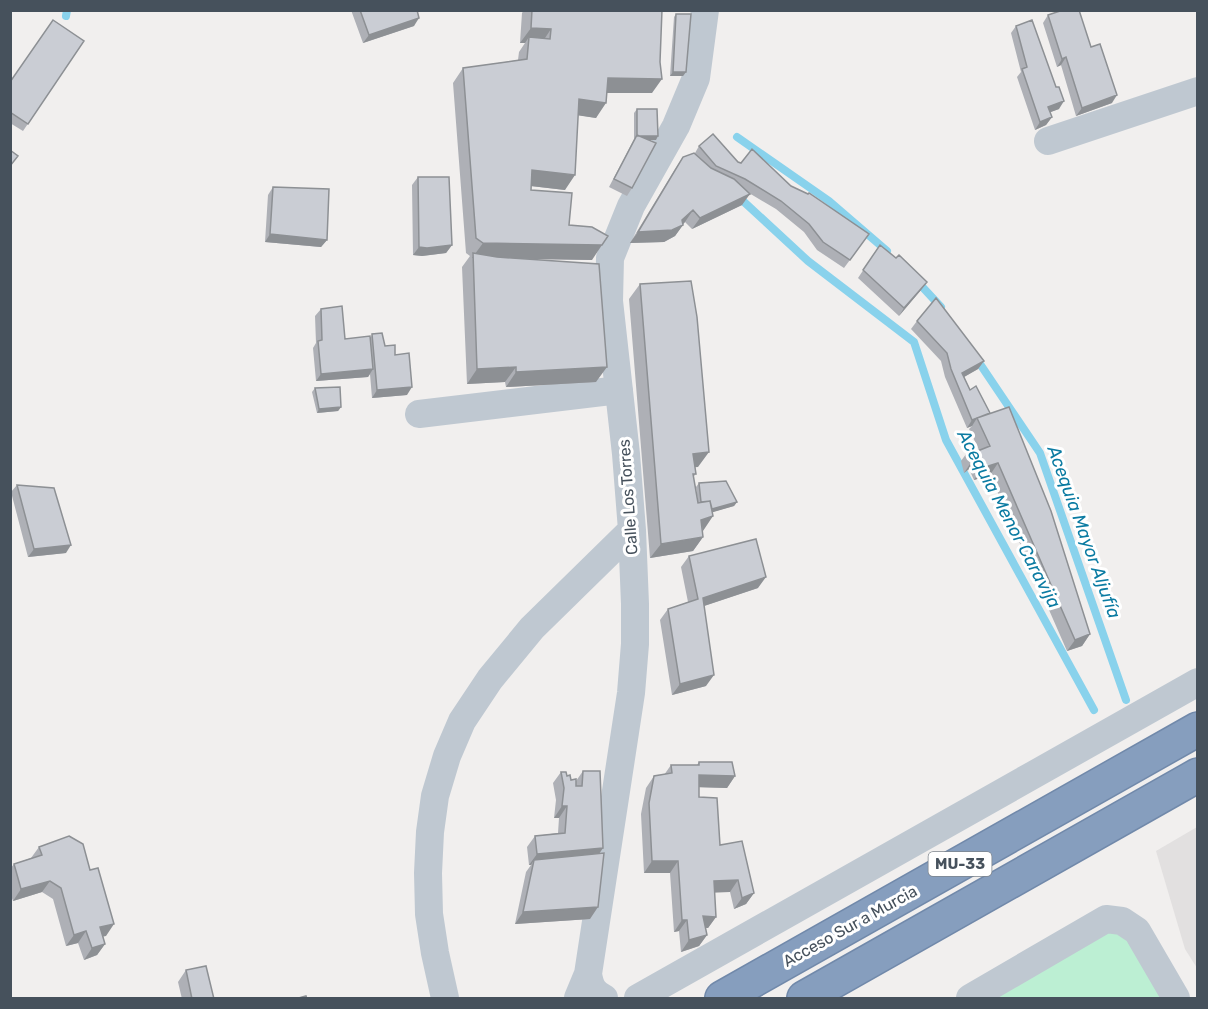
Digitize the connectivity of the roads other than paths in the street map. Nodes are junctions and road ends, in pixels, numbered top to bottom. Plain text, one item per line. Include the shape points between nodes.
1 (705, 10) edge
2 (1197, 91) edge
3 (1048, 141) dead end
4 (619, 390) junction
5 (419, 414) dead end
6 (632, 530) junction
7 (1197, 681) edge
8 (1197, 729) edge
9 (1197, 775) edge
10 (583, 986) edge
11 (637, 998) edge
12 (445, 999) edge
13 (604, 999) edge
14 (722, 999) edge
15 (804, 999) edge
16 (970, 999) edge
17 (1176, 999) edge

1 - 4 street, Calle Los Torres via 696,78 609,258 609,301
2 - 3 street
4 - 5 street
4 - 6 street, Calle Los Torres
6 - 10 street, Calle Los Torres via 635,644 631,693
6 - 12 street via 532,628 462,721 447,756 435,796 428,873 429,914
7 - 11 street
8 - 14 highway, Acceso Sur a Murcia / MU-33
9 - 15 highway, MU-33
10 - 13 street via 590,984
16 - 17 street via 1106,919 1122,921 1137,932

